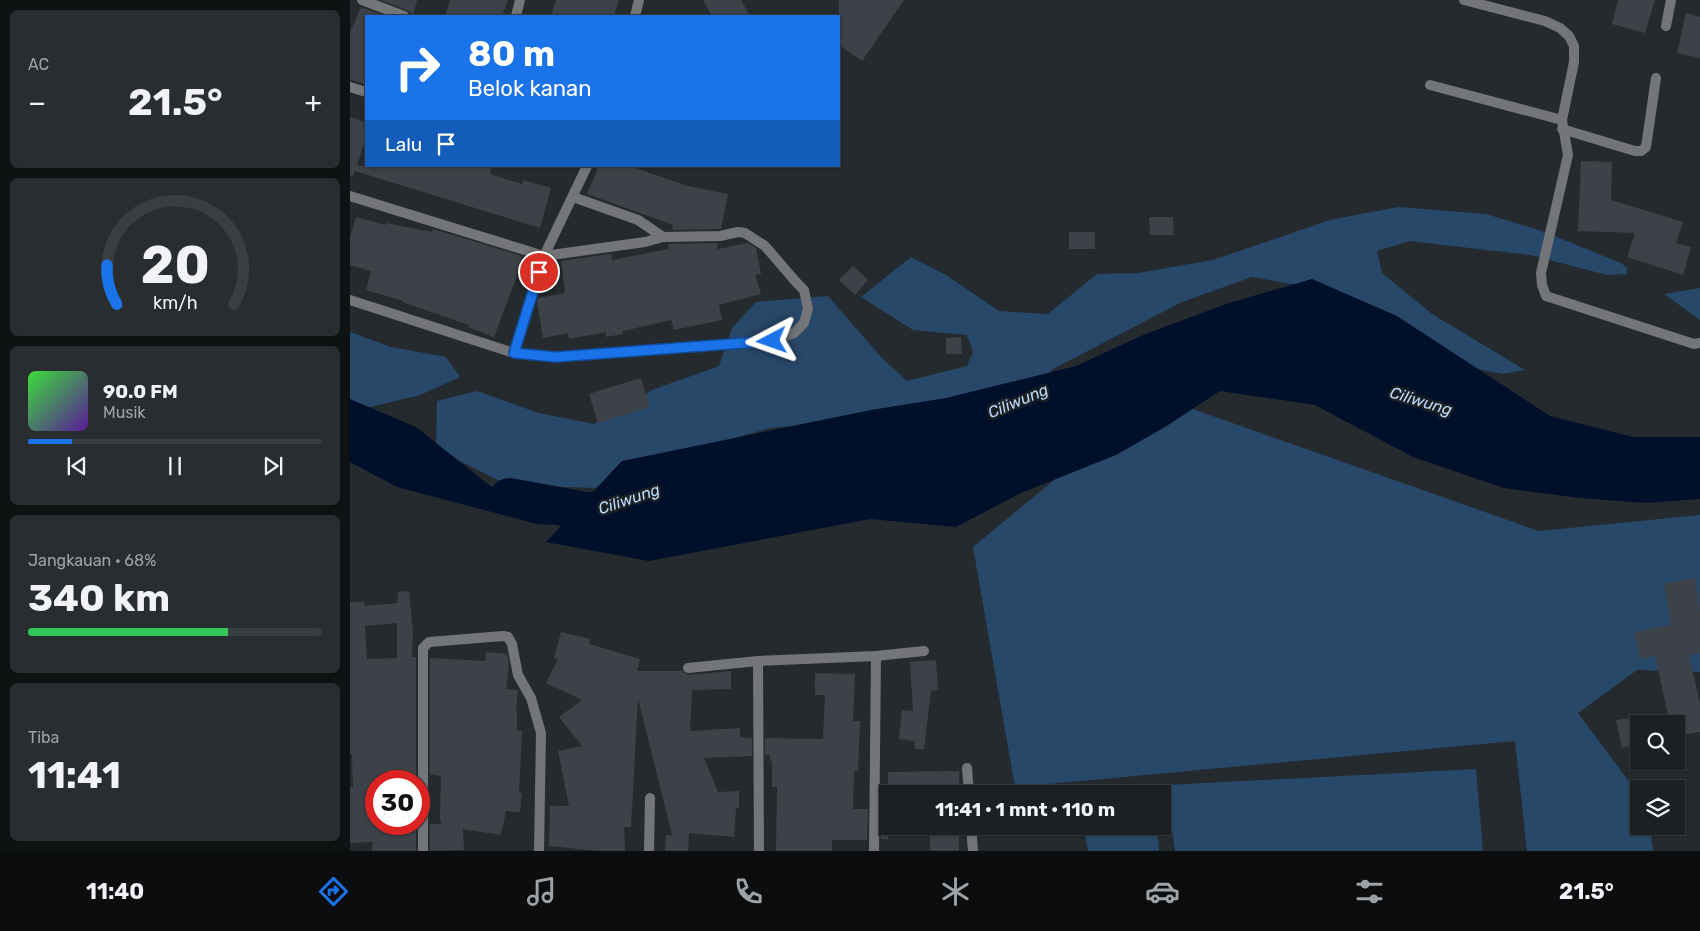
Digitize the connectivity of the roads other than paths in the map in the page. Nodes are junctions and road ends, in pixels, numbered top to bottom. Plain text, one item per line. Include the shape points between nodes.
1 (362, 0) edge
2 (520, 0) edge
3 (639, 0) edge
4 (1464, 0) edge
5 (1671, 0) edge
6 (401, 15) edge
7 (516, 15) edge
8 (635, 15) edge
9 (1666, 26) dead end
10 (1656, 78) dead end
11 (1430, 85) dead end
12 (350, 87) edge
13 (365, 92) edge
14 (1562, 125) junction
15 (587, 167) edge
16 (350, 196) edge
17 (573, 197) junction
18 (663, 237) junction
19 (544, 256) junction
20 (350, 300) edge
21 (1700, 344) edge
22 (514, 353) junction
23 (924, 651) dead end
24 (876, 656) junction
25 (758, 661) junction
26 (688, 668) dead end
27 (967, 768) dead end
28 (968, 785) edge
29 (650, 798) dead end
30 (972, 835) edge
31 (423, 851) edge
32 (538, 851) edge
33 (650, 851) edge
34 (759, 851) edge
35 (874, 851) edge
36 (973, 851) edge

1 - 6 street
2 - 7 street
3 - 8 street
4 - 14 street via 1545,21 1569,36 1574,46 1574,62
5 - 9 street
10 - 14 street via 1646,147 1641,151
11 - 14 street
12 - 13 street
14 - 21 street via 1568,155 1540,273 1546,296
15 - 17 street
16 - 19 street
17 - 18 street via 638,220
17 - 19 street
18 - 19 street
18 - 22 street via 745,233 765,246 804,290 808,309 804,323 794,333 772,341 556,357
19 - 22 street
20 - 22 street
23 - 24 street
24 - 25 street
24 - 35 street
25 - 26 street
25 - 34 street
27 - 28 street
29 - 33 street
30 - 36 street
31 - 32 street via 423,648 428,642 503,636 508,637 512,644 518,675 531,698 541,733

